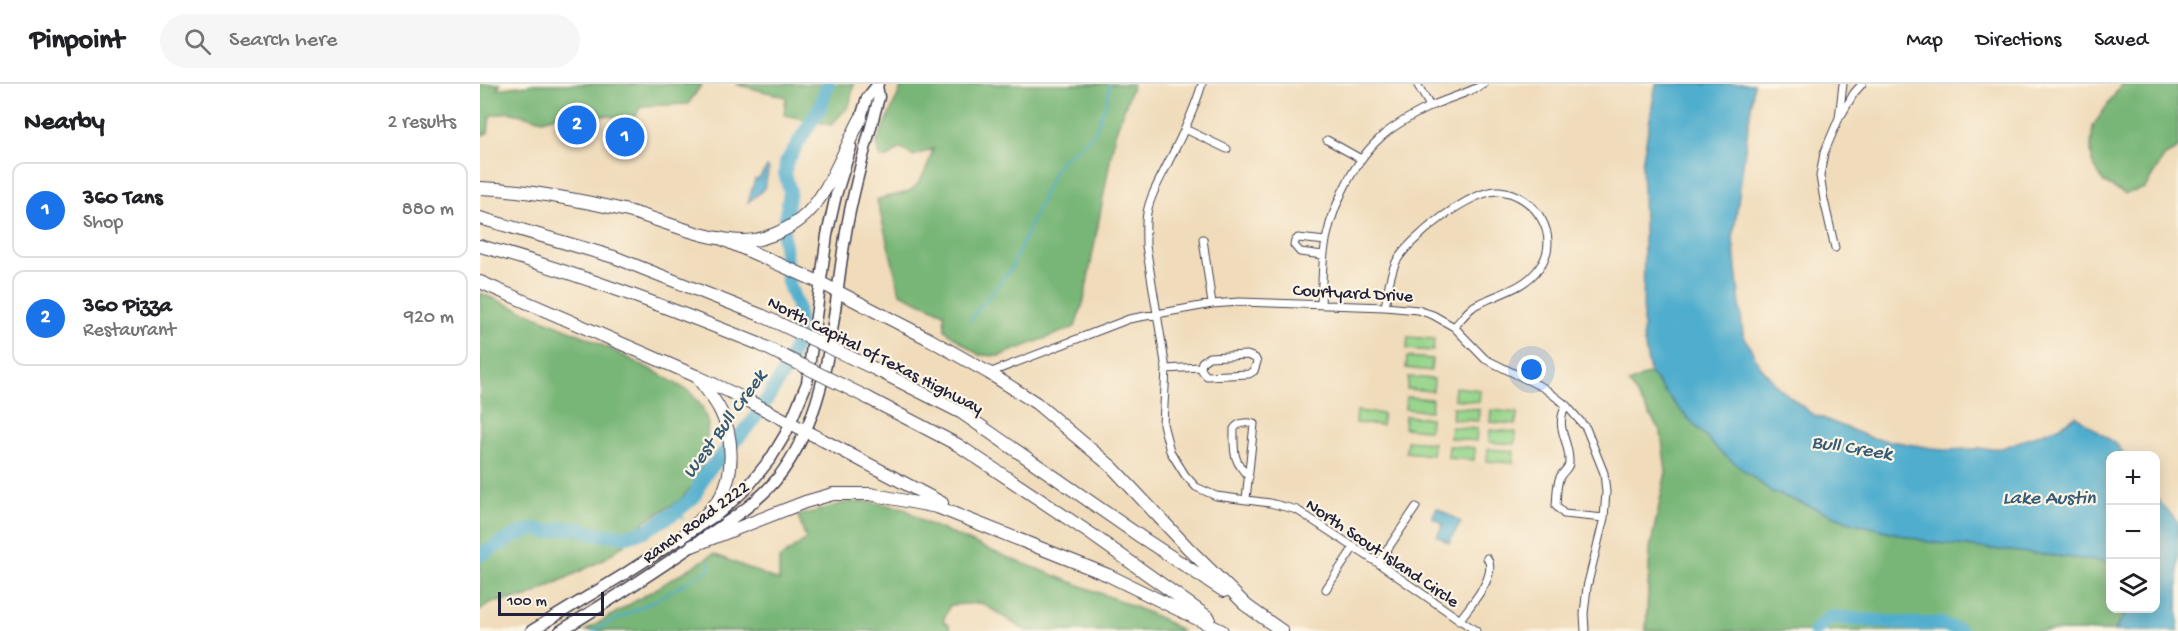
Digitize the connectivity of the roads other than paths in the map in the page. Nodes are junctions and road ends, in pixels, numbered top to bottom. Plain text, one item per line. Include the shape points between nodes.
1 (1202, 84) edge
2 (1417, 84) edge
3 (1484, 84) edge
4 (1843, 84) edge
5 (1862, 84) edge
6 (877, 85) edge
7 (1430, 106) junction
8 (861, 118) junction
9 (1839, 118) junction
10 (1185, 129) junction
11 (1327, 140) dead end
12 (1227, 149) dead end
13 (1361, 159) junction
14 (480, 188) edge
15 (480, 218) edge
16 (720, 238) junction
17 (1203, 239) dead end
18 (1326, 240) junction
19 (480, 246) edge
20 (1835, 248) dead end
21 (1323, 255) junction
22 (480, 282) edge
23 (821, 283) junction
24 (837, 292) junction
25 (1212, 304) junction
26 (1321, 304) junction
27 (1385, 307) junction
28 (1157, 312) junction
29 (1454, 327) junction
30 (1200, 367) junction
31 (1166, 369) junction
32 (989, 373) junction
33 (696, 376) junction
34 (1566, 405) junction
35 (789, 421) junction
36 (807, 430) junction
37 (1249, 477) junction
38 (1246, 499) junction
39 (1416, 507) dead end
40 (1604, 518) junction
41 (985, 527) junction
42 (686, 542) junction
43 (1354, 547) junction
44 (1487, 558) dead end
45 (1378, 563) junction
46 (1326, 590) dead end
47 (1248, 607) junction
48 (1458, 621) junction
49 (531, 631) edge
50 (560, 631) edge
51 (1222, 631) edge
52 (1227, 631) edge
53 (1282, 631) edge
54 (1476, 631) edge
55 (1585, 631) edge

1 - 10 street, North Scout Island Circle
2 - 7 street
3 - 7 street
4 - 9 street
5 - 9 street
6 - 8 main road via 867,98
6 - 24 main road, Ranch Road 2222 via 879,97 854,195
7 - 13 street via 1380,138
8 - 16 highway via 823,194 802,219 777,234 744,241
8 - 23 main road via 836,195
9 - 20 street via 1824,153 1820,176
10 - 12 street
10 - 28 street, North Scout Island Circle via 1147,213 1146,246
11 - 13 street
13 - 18 street via 1336,208
14 - 16 highway via 552,196 628,211
15 - 47 highway, North Capital of Texas Highway, bridge via 614,257 763,316 962,413
16 - 23 highway
17 - 25 street
18 - 21 street
18 - 21 street via 1298,238 1294,245 1300,252
19 - 52 highway, bridge via 623,290 759,344 868,398 958,445
21 - 26 street
22 - 33 highway
23 - 24 highway
23 - 35 main road via 807,383
24 - 32 highway
24 - 36 main road, Ranch Road 2222 via 819,400
25 - 26 street, Courtyard Drive
25 - 28 street, Courtyard Drive
26 - 27 street, Courtyard Drive
27 - 29 street, Courtyard Drive via 1418,310
27 - 29 street via 1397,261 1422,232 1481,195 1497,191 1525,199 1536,209 1547,233 1547,252 1541,266 1518,287 1473,306
28 - 31 street, North Scout Island Circle
28 - 32 street, Courtyard Drive via 1104,327
29 - 34 street, Courtyard Drive via 1485,359 1544,388
30 - 30 street via 1208,376 1249,374 1257,362 1247,355 1209,357
30 - 31 street
31 - 38 street, North Scout Island Circle via 1163,424 1177,464 1196,487 1216,496
32 - 47 highway via 1036,403 1112,467
33 - 35 highway
33 - 42 highway via 721,412 731,454 720,498
34 - 40 street, Courtyard Drive via 1586,428 1604,474
34 - 40 street via 1560,427 1569,465 1560,476 1556,506 1564,514
35 - 36 highway
35 - 42 main road via 771,458 746,489
36 - 41 highway
36 - 42 main road, Ranch Road 2222 via 775,481 747,506
37 - 37 street via 1234,457 1234,429 1250,423 1254,424
37 - 38 street
38 - 43 street, North Scout Island Circle via 1297,510
39 - 45 street
40 - 55 street, Courtyard Drive via 1587,587
41 - 42 highway via 937,507 907,500 833,494
41 - 51 highway via 1108,575
42 - 49 main road, Ranch Road 2222
42 - 50 main road, Ranch Road 2222 via 622,594
43 - 45 street, North Scout Island Circle
43 - 46 street
44 - 48 street via 1491,563 1489,578
45 - 48 street, North Scout Island Circle
47 - 53 highway, North Capital of Texas Highway
48 - 54 street, North Scout Island Circle

